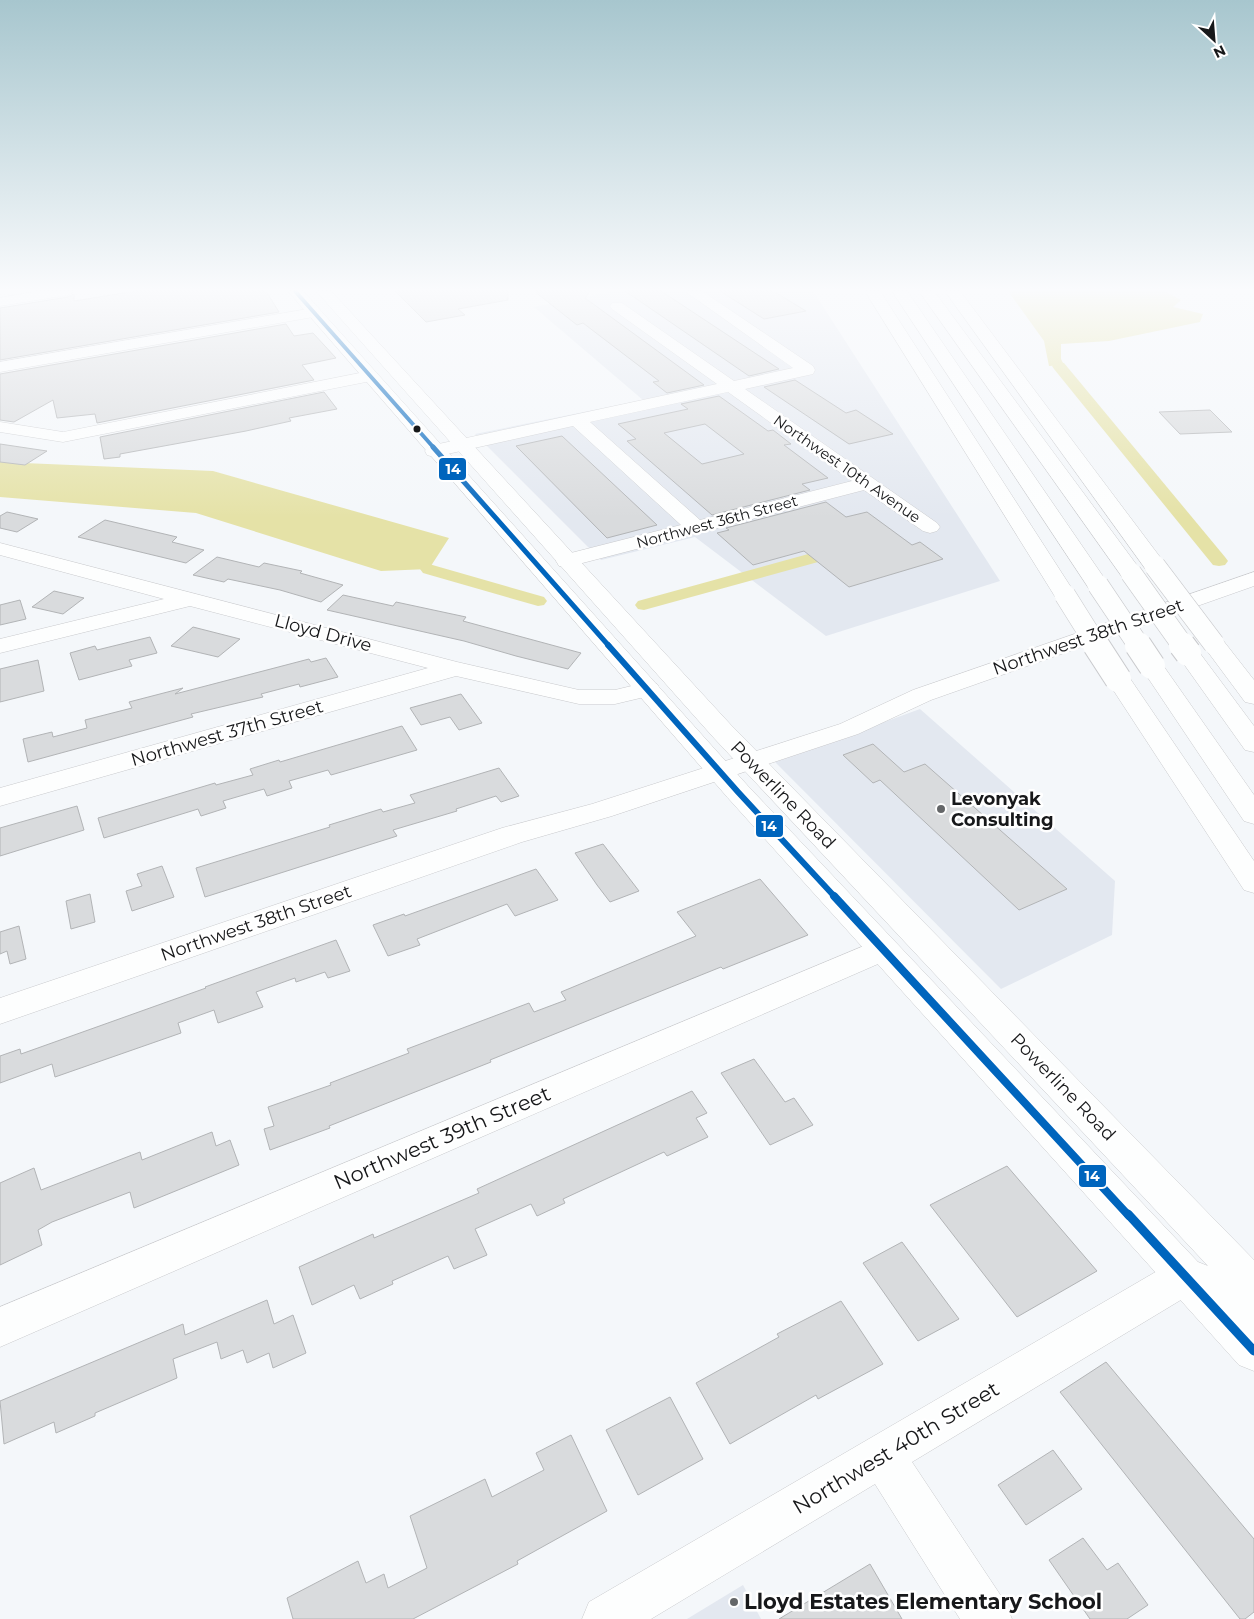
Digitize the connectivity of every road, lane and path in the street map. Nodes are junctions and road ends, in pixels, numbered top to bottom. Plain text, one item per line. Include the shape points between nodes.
1 (362, 367) edge
2 (392, 367) edge
3 (703, 367) edge
4 (802, 367) edge
5 (915, 367) edge
6 (920, 367) edge
7 (951, 367) edge
8 (981, 367) edge
9 (1008, 367) edge
10 (370, 376) junction
11 (929, 380) junction
12 (730, 386) junction
13 (577, 420) junction
14 (0, 427) edge
15 (464, 445) junction
16 (434, 451) junction
17 (867, 483) junction
18 (695, 527) junction
19 (930, 527) dead end
20 (0, 548) edge
21 (567, 561) junction
22 (1254, 579) edge
23 (192, 598) junction
24 (0, 646) edge
25 (454, 668) junction
26 (648, 690) junction
27 (1254, 696) edge
28 (1254, 744) edge
29 (729, 760) junction
30 (0, 797) edge
31 (1254, 816) edge
32 (1254, 883) edge
33 (884, 949) junction
34 (0, 1011) edge
35 (1067, 1148) junction
36 (1176, 1205) junction
37 (1185, 1276) junction
38 (1254, 1287) edge
39 (1254, 1309) edge
40 (0, 1326) edge
41 (1254, 1351) edge
42 (883, 1456) junction
43 (606, 1619) edge
44 (988, 1619) edge

1 - 10 main road, Powerline Road
2 - 15 main road, Powerline Road
3 - 12 main road, Northwest 10th Avenue
4 - 12 main road via 807,370
5 - 11 main road
6 - 11 main road
7 - 31 main road, bridge
8 - 28 main road, bridge
9 - 27 main road, bridge
10 - 14 main road via 63,437
10 - 16 main road, Powerline Road
11 - 32 main road, bridge via 1118,678
12 - 13 main road
12 - 17 main road, Northwest 10th Avenue
13 - 15 main road
13 - 18 main road
15 - 16 main road
15 - 21 main road, Powerline Road
16 - 26 main road, Powerline Road
17 - 18 main road, Northwest 36th Street
17 - 19 main road, Northwest 10th Avenue
18 - 21 main road, Northwest 36th Street
20 - 23 main road, Lloyd Drive
21 - 29 main road, Powerline Road
22 - 29 main road, Northwest 38th Street via 922,695 855,727
23 - 24 main road
23 - 25 main road, Lloyd Drive
25 - 26 main road, Lloyd Drive via 579,697 615,698
25 - 30 main road, Northwest 37th Street
26 - 29 main road, Powerline Road
29 - 33 main road, Powerline Road
29 - 34 main road, Northwest 38th Street via 602,810 512,835
29 - 36 main road, Powerline Road
33 - 35 main road, Powerline Road
33 - 40 main road, Northwest 39th Street
35 - 36 main road via 1139,1198 1164,1206
35 - 37 main road, Powerline Road
36 - 38 main road, Powerline Road
37 - 39 main road via 1228,1292
37 - 41 main road, Powerline Road
37 - 42 main road, Northwest 40th Street
42 - 43 main road, Northwest 40th Street
42 - 44 main road

